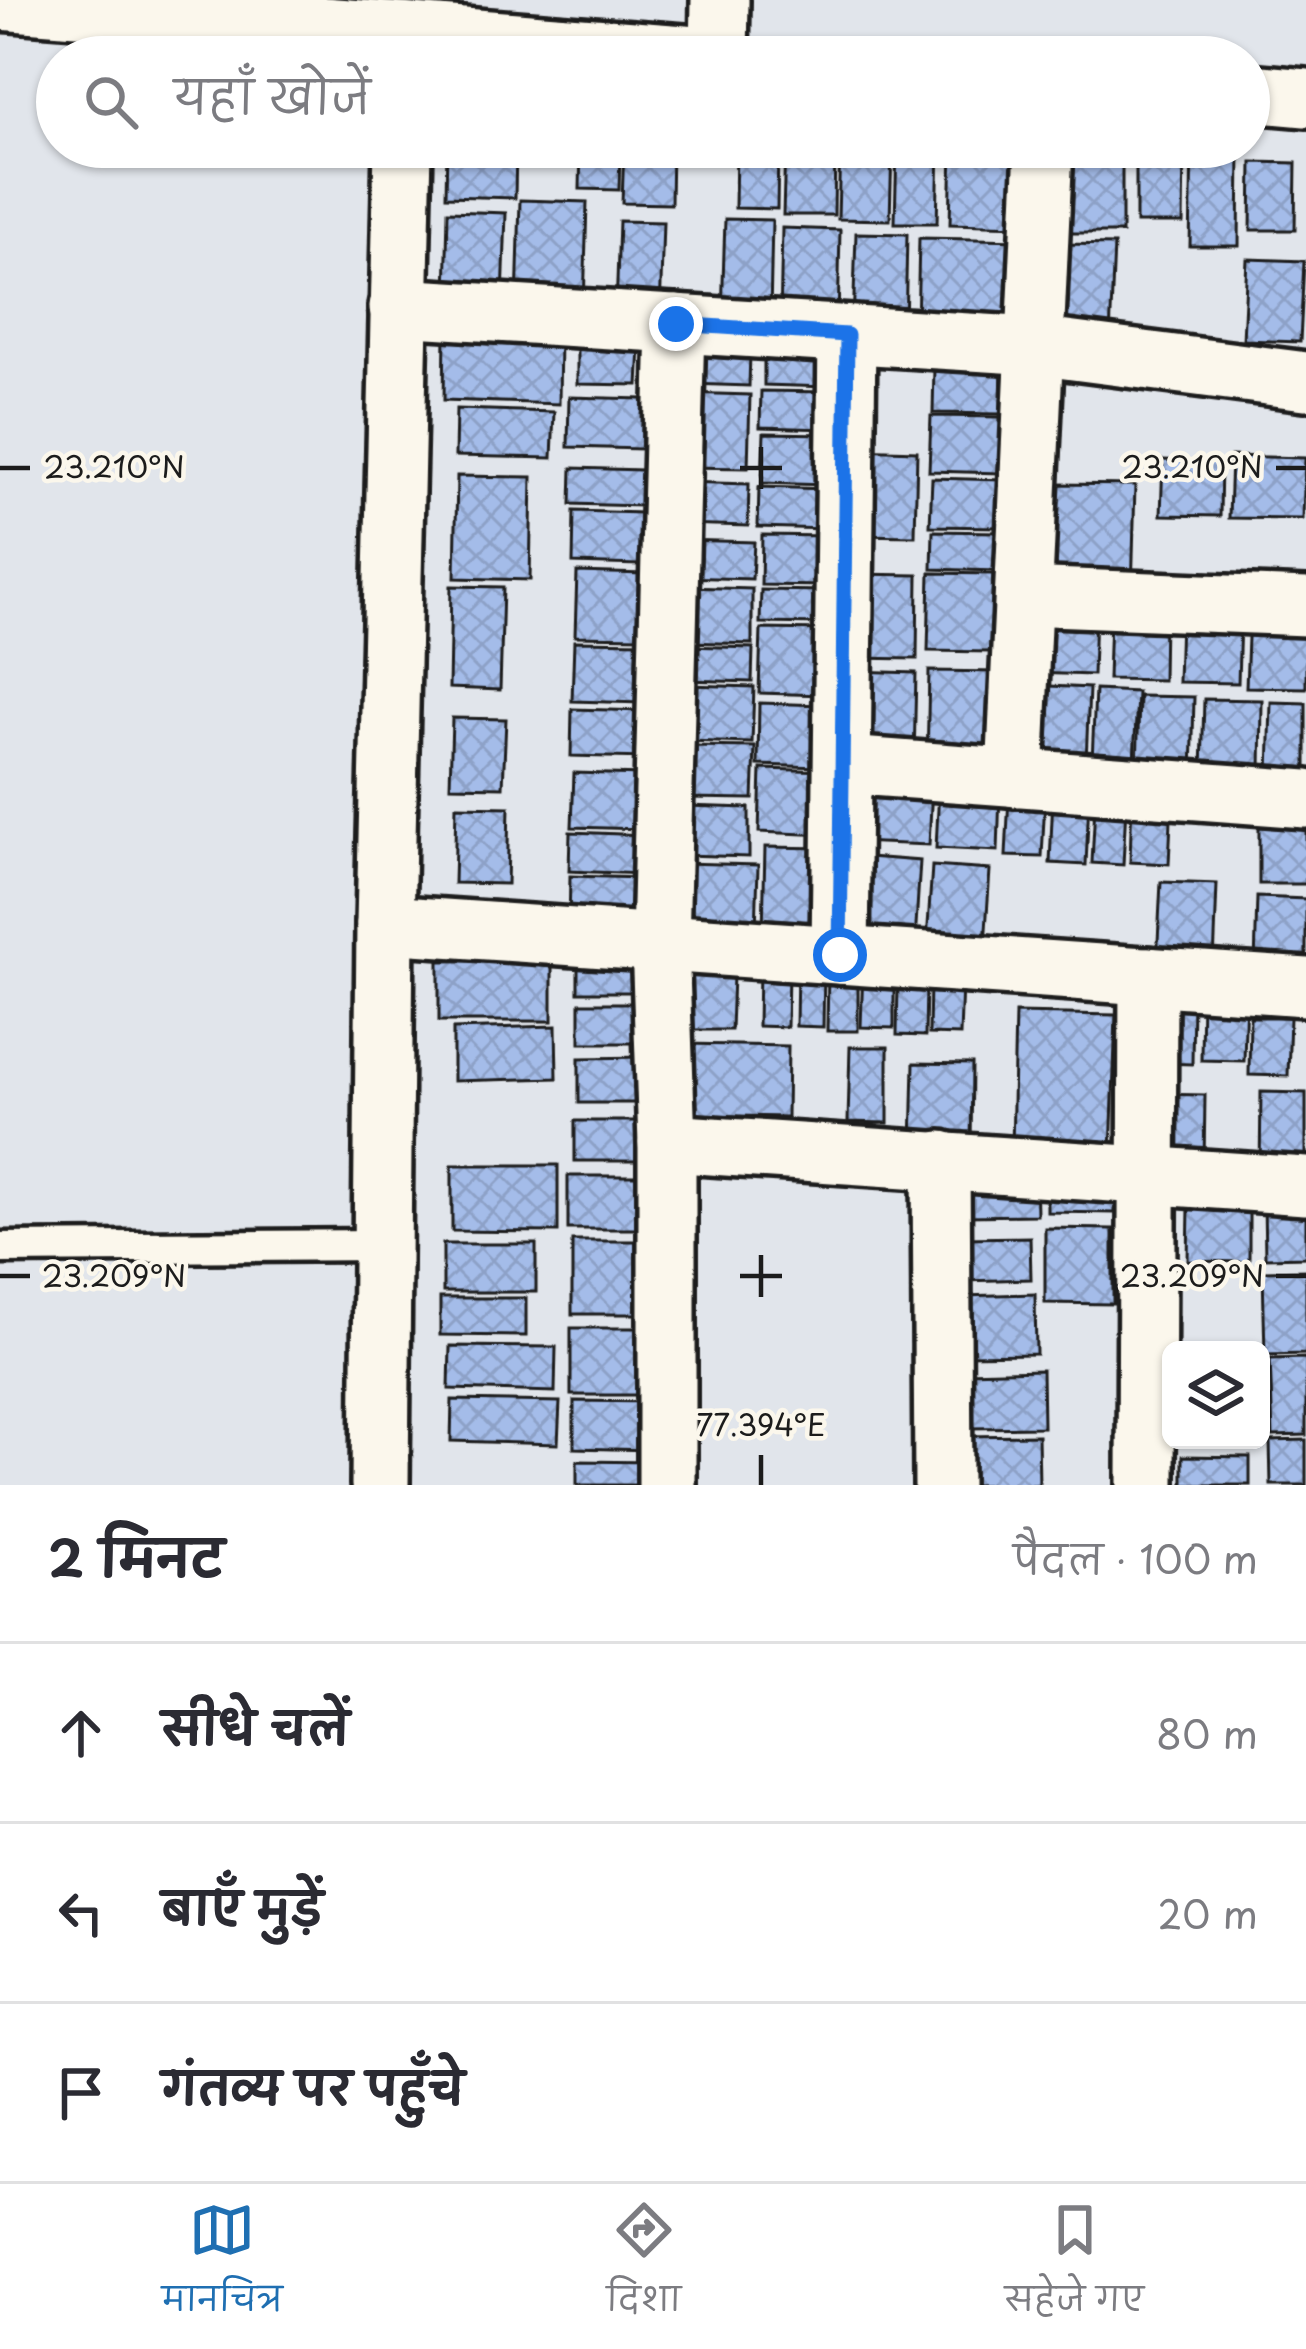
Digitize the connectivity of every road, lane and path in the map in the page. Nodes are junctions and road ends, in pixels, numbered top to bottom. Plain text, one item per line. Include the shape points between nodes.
1 (720, 0) edge
2 (0, 1) edge
3 (331, 36) edge
4 (721, 36) edge
5 (1270, 95) edge
6 (1306, 98) edge
7 (402, 168) edge
8 (1043, 168) edge
9 (398, 307) junction
10 (676, 324) junction
11 (847, 335) junction
12 (1035, 346) junction
13 (1306, 381) edge
14 (1024, 596) junction
15 (1306, 607) edge
16 (844, 765) junction
17 (1016, 778) junction
18 (1306, 799) edge
19 (385, 925) junction
20 (660, 943) junction
21 (840, 955) junction
22 (1148, 976) junction
23 (1306, 987) edge
24 (667, 1143) junction
25 (941, 1160) junction
26 (1147, 1174) junction
27 (1306, 1186) edge
28 (383, 1246) junction
29 (0, 1247) edge
30 (380, 1485) edge
31 (667, 1485) edge
32 (943, 1485) edge
33 (1146, 1485) edge

1 - 4 street
2 - 3 street
5 - 6 street
7 - 9 street
8 - 12 street
9 - 10 street
9 - 19 street
10 - 11 street
10 - 20 street
11 - 12 street
11 - 16 street
12 - 13 street
12 - 14 street
14 - 15 street
14 - 17 street
16 - 17 street
16 - 21 street
17 - 18 street
19 - 20 street
19 - 28 street
20 - 21 street
20 - 24 street
21 - 22 street
22 - 23 street
22 - 26 street
24 - 25 street
24 - 31 street
25 - 26 street
25 - 32 street
26 - 27 street
26 - 33 street
28 - 29 lane
28 - 30 street

